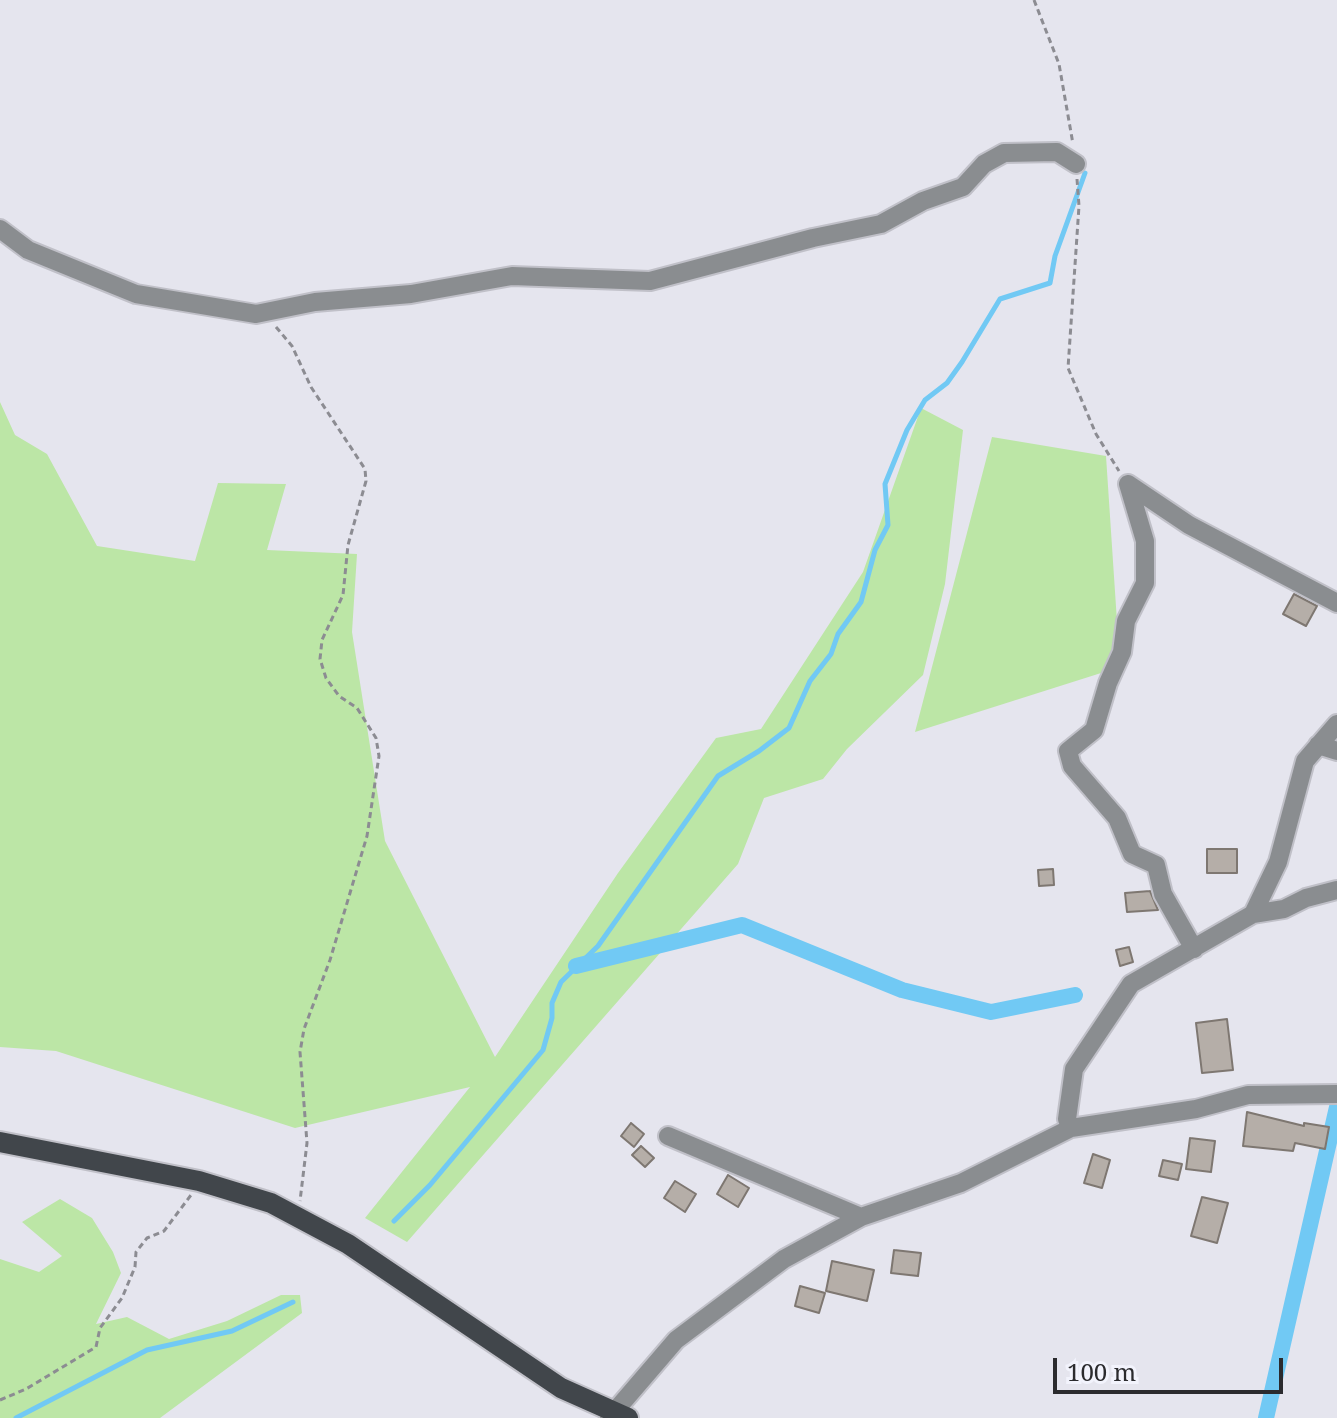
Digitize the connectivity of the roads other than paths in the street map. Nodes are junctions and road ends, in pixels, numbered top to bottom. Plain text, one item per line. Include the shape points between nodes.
1 (1076, 164) road end
2 (0, 229) edge
3 (1337, 603) edge
4 (1337, 724) edge
5 (1318, 745) junction
6 (1337, 751) edge
7 (1337, 890) edge
8 (1253, 914) junction
9 (1194, 949) junction
10 (1337, 1094) edge
11 (1071, 1128) junction
12 (668, 1136) dead end
13 (0, 1142) edge
14 (861, 1217) junction
15 (618, 1415) edge

1 - 2 street via 1057,152 1004,153 984,164 963,187 881,224 650,281 512,276 256,314 136,294 28,250
3 - 9 street via 1189,525 1128,484 1145,541 1145,583 1126,621 1122,652 1094,730 1068,751 1072,766 1117,818 1132,854 1156,865 1163,894
4 - 5 street
5 - 6 street
5 - 8 street via 1305,761 1278,862
7 - 8 street
8 - 9 street
9 - 11 street via 1131,984 1122,997 1074,1069 1067,1119
10 - 11 street via 1248,1095 1196,1109
11 - 14 street via 961,1183
12 - 14 street
13 - 15 main road via 199,1181 271,1203 348,1244 561,1388
14 - 15 street via 784,1259 676,1340

